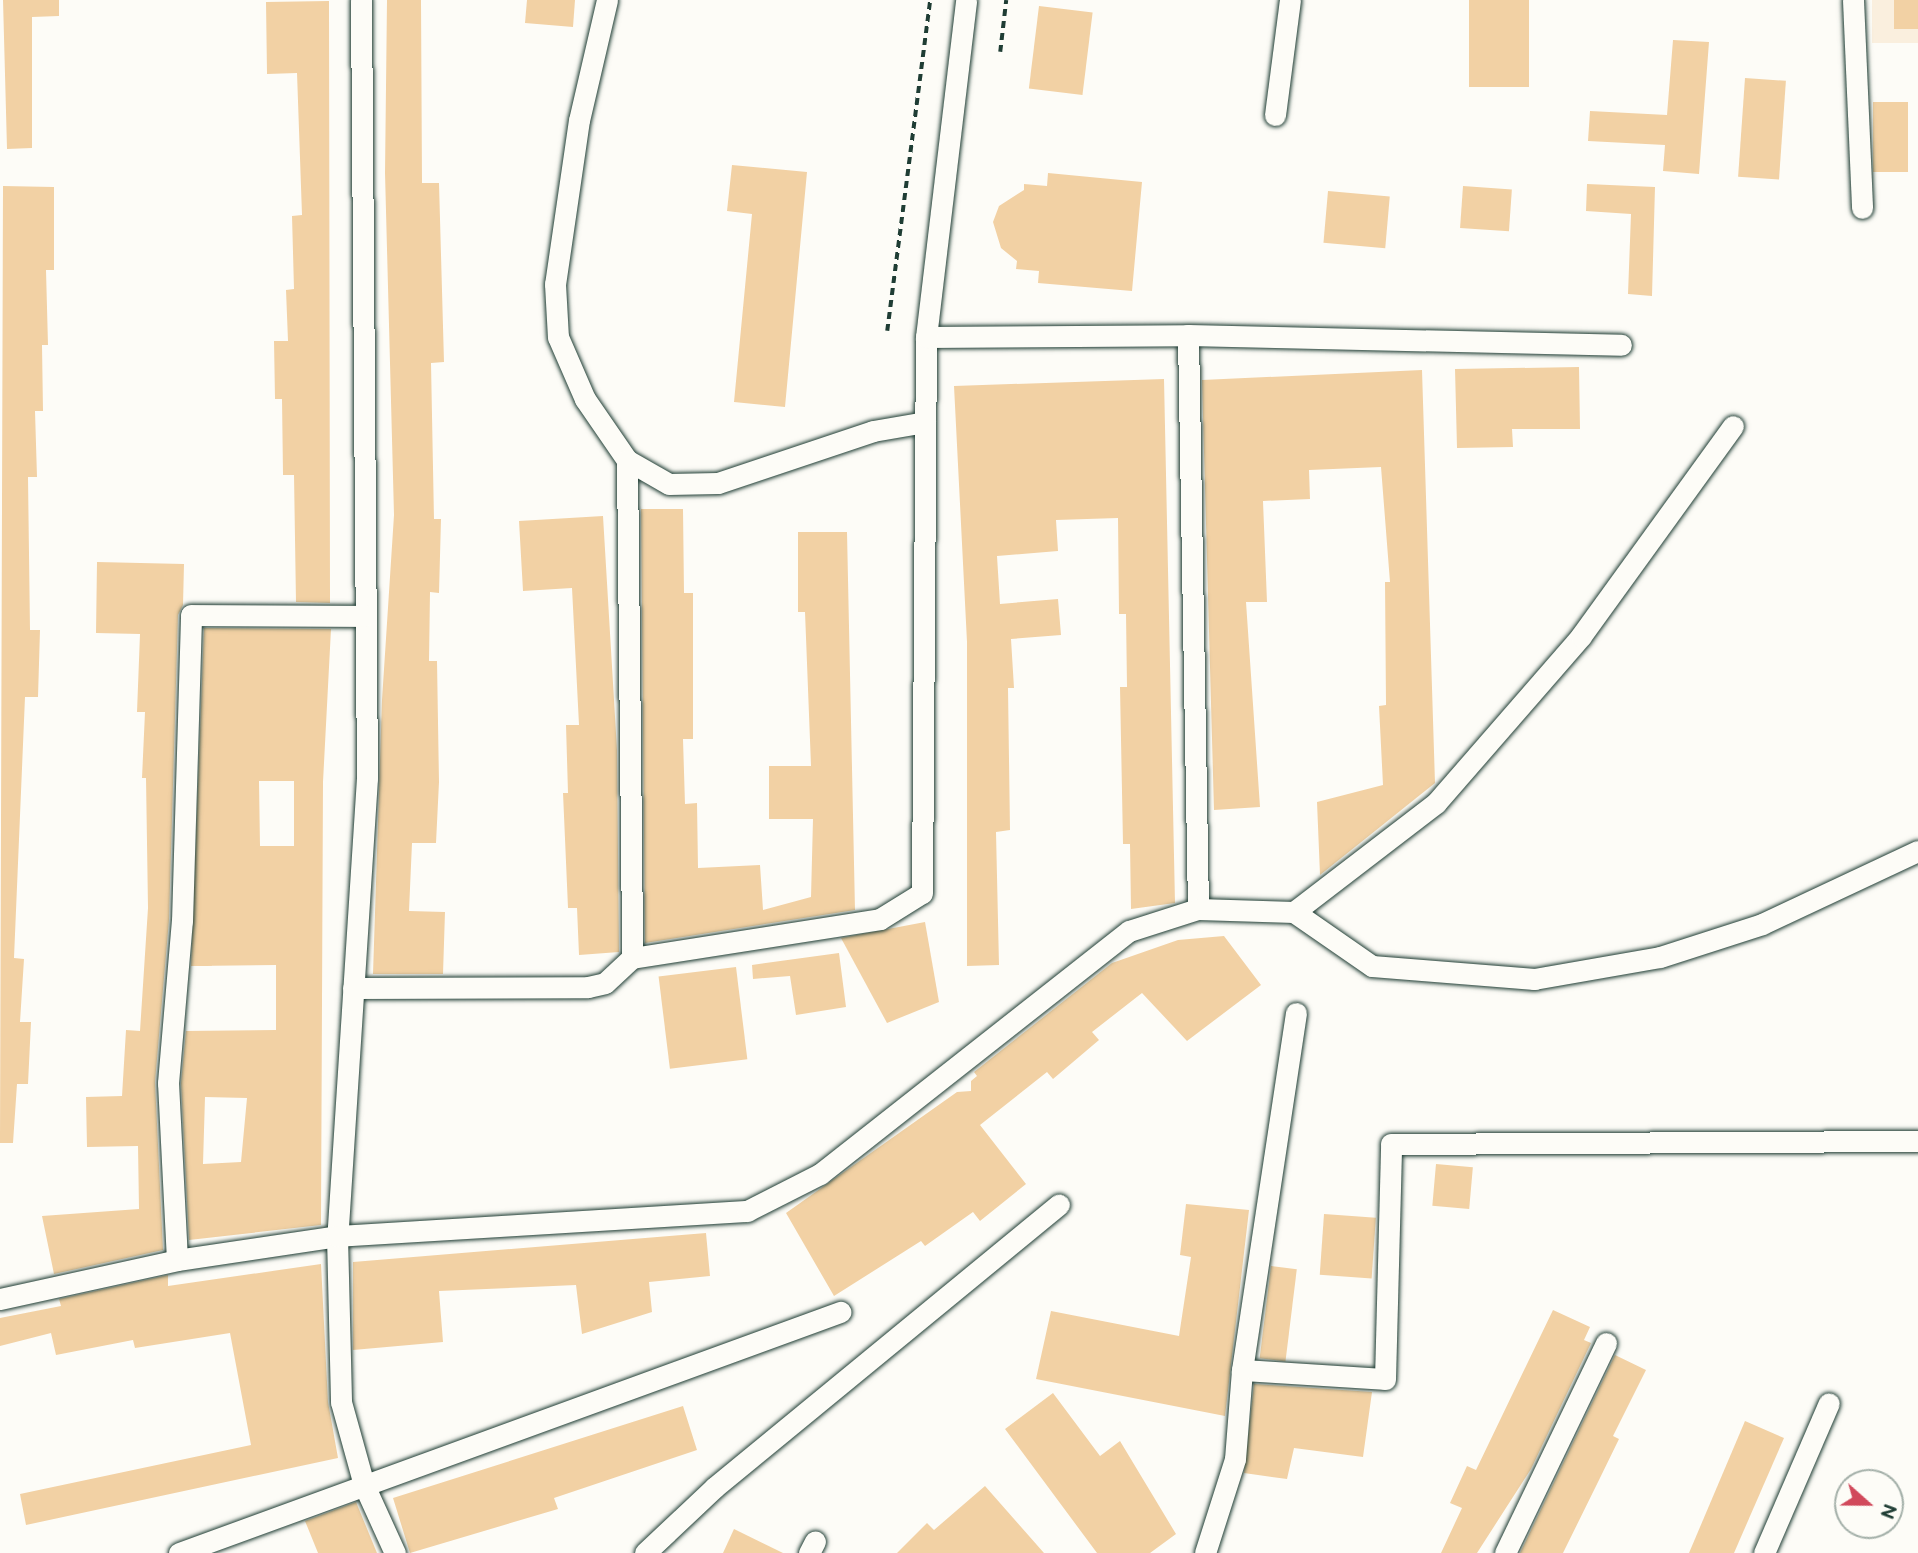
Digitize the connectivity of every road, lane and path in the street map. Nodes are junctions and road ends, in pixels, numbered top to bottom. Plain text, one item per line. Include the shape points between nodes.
1 (361, 0) edge
2 (607, 0) edge
3 (930, 0) edge
4 (967, 0) edge
5 (1006, 0) edge
6 (1290, 0) edge
7 (1853, 0) edge
8 (999, 52) dead end
9 (1275, 115) dead end
10 (1862, 208) dead end
11 (887, 331) dead end
12 (1188, 335) junction
13 (926, 337) junction
14 (1621, 345) dead end
15 (925, 422) junction
16 (1733, 426) dead end
17 (627, 460) junction
18 (365, 617) junction
19 (1918, 851) edge
20 (1198, 909) junction
21 (1294, 912) junction
22 (632, 958) junction
23 (353, 988) junction
24 (1296, 1013) dead end
25 (1918, 1141) edge
26 (1059, 1205) dead end
27 (337, 1236) junction
28 (177, 1260) junction
29 (0, 1299) edge
30 (840, 1312) dead end
31 (1606, 1343) dead end
32 (1242, 1370) junction
33 (1829, 1403) dead end
34 (364, 1485) junction
35 (179, 1553) edge
36 (395, 1553) edge
37 (645, 1553) edge
38 (1205, 1553) edge
39 (1504, 1553) edge
40 (1764, 1553) edge

1 - 18 street
2 - 17 street via 579,120 555,284 558,337 585,399
3 - 11 path
4 - 13 street
5 - 8 path
6 - 9 street
7 - 10 street
12 - 13 street
12 - 14 street
12 - 20 street
13 - 15 street
15 - 17 street via 873,431 718,483 670,484
15 - 22 street via 922,892 880,919
16 - 21 street via 1581,636 1436,803
17 - 22 street
18 - 23 street via 367,778
18 - 28 street via 191,615 182,921 168,1083
19 - 21 street via 1749,928 1660,957 1534,979 1372,965
20 - 21 street
20 - 27 street via 1129,931 820,1174 747,1211
22 - 23 street via 605,983 588,987
23 - 27 street
24 - 32 street
25 - 32 street via 1391,1144 1385,1379
26 - 37 street via 715,1487
27 - 28 street
27 - 34 street via 341,1402
28 - 29 street
30 - 34 street
31 - 39 street
32 - 38 street via 1235,1459
33 - 40 street
34 - 35 street
34 - 36 street

